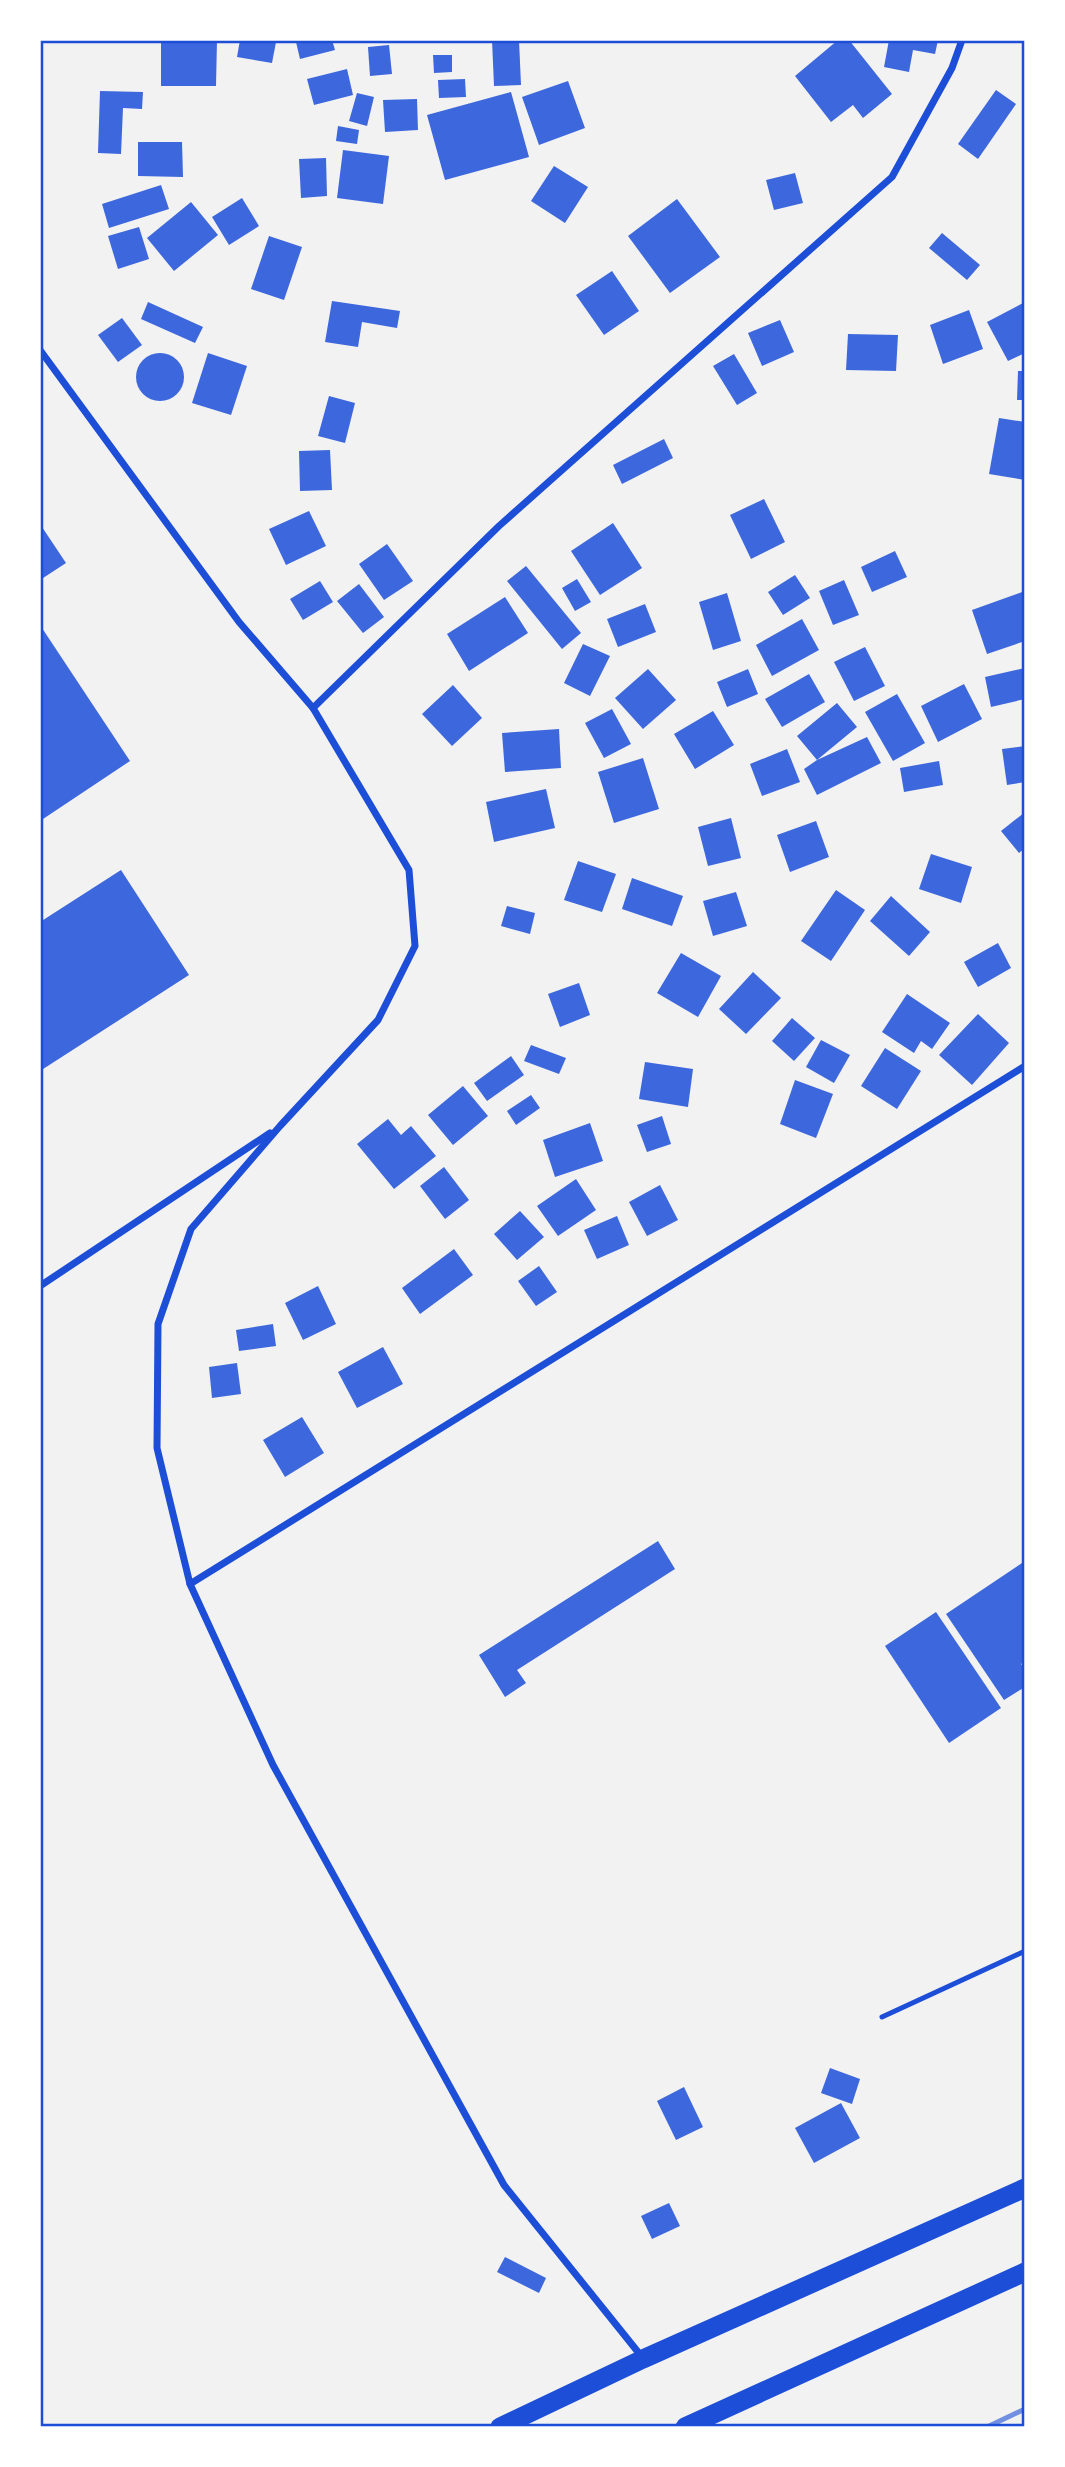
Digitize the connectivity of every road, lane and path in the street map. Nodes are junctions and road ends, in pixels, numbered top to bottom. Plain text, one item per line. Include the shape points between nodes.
1 (962, 40) edge
2 (40, 350) edge
3 (313, 708) junction
4 (1025, 1066) edge
5 (279, 1126) junction
6 (40, 1286) edge
7 (190, 1584) junction
8 (1025, 1951) edge
9 (882, 2017) dead end
10 (1025, 2188) edge
11 (1025, 2272) edge
12 (643, 2359) junction
13 (500, 2427) edge
14 (685, 2427) edge

1 - 3 street via 952,68 892,177 499,526
2 - 3 street via 239,622
3 - 5 street via 409,870 415,946 378,1020
4 - 7 street
5 - 6 street
5 - 7 street via 191,1229 158,1324 156,1448
7 - 12 street via 273,1765 504,2185
8 - 9 lane
10 - 12 highway
11 - 14 highway
12 - 13 highway

